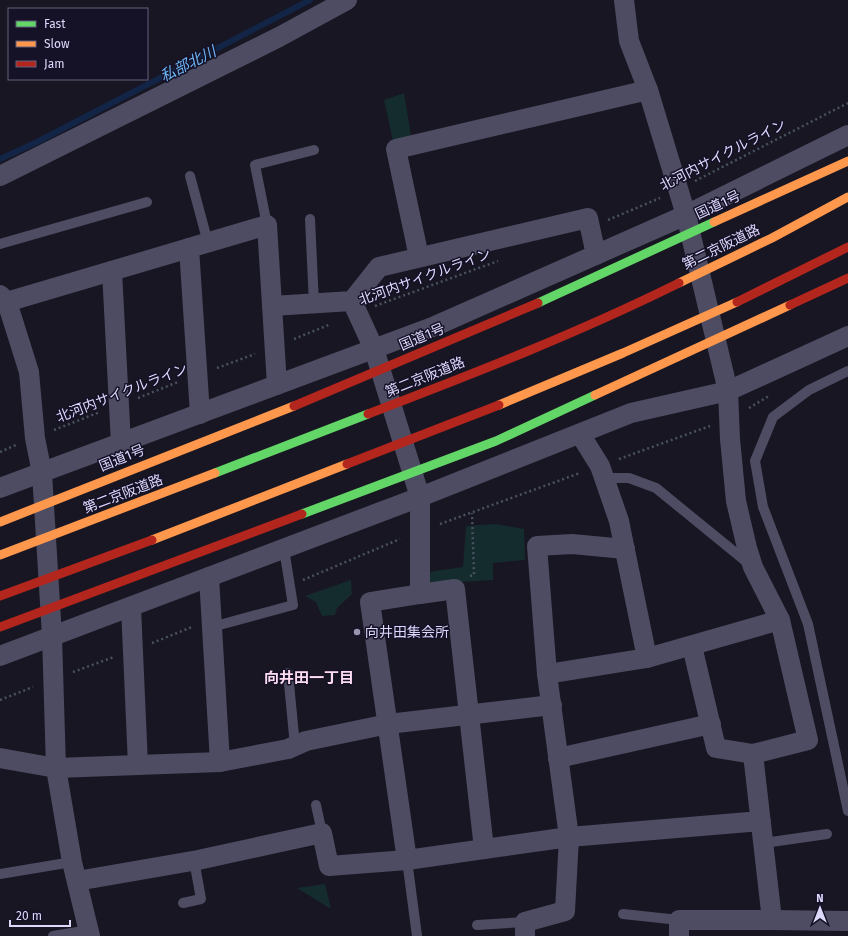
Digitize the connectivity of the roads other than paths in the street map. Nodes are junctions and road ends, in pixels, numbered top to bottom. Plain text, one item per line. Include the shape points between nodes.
1 (346, 0) edge
2 (624, 0) edge
3 (648, 90) junction
4 (848, 135) edge
5 (314, 150) dead end
6 (848, 161) edge
7 (0, 176) edge
8 (190, 176) dead end
9 (848, 197) edge
10 (147, 202) dead end
11 (686, 215) junction
12 (310, 218) dead end
13 (268, 225) junction
14 (0, 244) edge
15 (199, 245) junction
16 (848, 247) edge
17 (596, 255) junction
18 (419, 257) junction
19 (112, 271) junction
20 (848, 278) edge
21 (2, 300) edge
22 (314, 304) junction
23 (272, 306) junction
24 (354, 307) junction
25 (848, 336) edge
26 (374, 348) junction
27 (848, 371) edge
28 (276, 385) junction
29 (728, 391) junction
30 (200, 414) junction
31 (580, 434) junction
32 (121, 444) junction
33 (42, 473) junction
34 (604, 478) junction
35 (0, 488) edge
36 (420, 497) junction
37 (0, 522) edge
38 (284, 549) junction
39 (625, 549) junction
40 (0, 555) edge
41 (753, 567) junction
42 (209, 577) junction
43 (420, 594) junction
44 (0, 596) edge
45 (131, 607) junction
46 (780, 620) junction
47 (0, 627) edge
48 (212, 627) junction
49 (52, 636) junction
50 (692, 646) junction
51 (0, 656) edge
52 (647, 658) junction
53 (288, 673) dead end
54 (547, 674) junction
55 (552, 705) junction
56 (469, 713) junction
57 (388, 724) junction
58 (711, 724) junction
59 (295, 746) junction
60 (753, 754) junction
61 (0, 758) edge
62 (558, 758) junction
63 (220, 762) junction
64 (138, 765) junction
65 (56, 768) junction
66 (316, 805) dead end
67 (848, 811) edge
68 (761, 821) junction
69 (322, 833) junction
70 (827, 834) dead end
71 (569, 837) junction
72 (764, 843) junction
73 (484, 849) junction
74 (194, 860) junction
75 (407, 860) junction
76 (72, 862) junction
77 (0, 874) edge
78 (77, 881) junction
79 (183, 903) dead end
80 (623, 914) dead end
81 (772, 920) junction
82 (847, 921) dead end
83 (477, 925) dead end
84 (679, 928) edge
85 (525, 929) edge
86 (89, 933) edge
87 (53, 936) edge
88 (417, 936) edge

1 - 7 street via 279,37
2 - 3 street via 629,41
3 - 11 street
3 - 18 street via 396,149
4 - 11 street
5 - 13 lane via 255,165
6 - 37 highway, 国道1号, bridge via 536,304 298,404
8 - 15 lane
9 - 40 highway, 第二京阪道路, bridge via 772,238 639,302 453,382
10 - 14 lane
11 - 17 street
11 - 29 street
12 - 22 lane
13 - 15 street
13 - 23 street
15 - 19 street
15 - 30 street via 196,375
16 - 44 highway, bridge via 656,339 484,411 145,543
17 - 18 street via 588,218
17 - 26 street via 435,326
18 - 24 street via 379,267
19 - 21 street
19 - 32 street
20 - 47 highway, bridge via 496,441
21 - 33 street via 29,372 35,438
22 - 23 street
22 - 24 street
23 - 28 street
24 - 26 street
25 - 29 street
26 - 28 street
26 - 36 street
27 - 67 lane via 809,390 773,416 755,460 763,507 808,624
28 - 30 street
29 - 31 street via 631,413
29 - 41 street via 736,501
30 - 32 street
31 - 34 street via 600,466
31 - 36 street
32 - 33 street
33 - 35 street
33 - 49 street
34 - 39 street via 619,521
34 - 41 lane via 629,478 656,488
36 - 38 street
36 - 43 street
38 - 42 street
38 - 48 lane via 293,605
39 - 52 street
39 - 54 street via 572,544 537,546
41 - 46 street
42 - 45 street
42 - 48 street
43 - 56 street via 454,589
43 - 57 street via 370,602
45 - 49 street
45 - 64 street
46 - 50 street
46 - 60 street via 808,740
48 - 63 street
49 - 51 street
49 - 65 street
50 - 52 street
50 - 58 street
52 - 54 street
53 - 59 lane
54 - 55 street
55 - 56 street
55 - 62 street
56 - 57 street
56 - 73 street
57 - 59 street via 306,741
57 - 75 street
58 - 60 street via 716,748
58 - 62 street
59 - 63 street
60 - 68 street
61 - 65 street
62 - 71 street
63 - 64 street
64 - 65 street
65 - 76 street
66 - 69 lane
68 - 71 street
68 - 72 street
69 - 74 street
69 - 75 street via 328,866
70 - 72 lane
71 - 73 street
71 - 85 street via 565,911
72 - 81 street
73 - 75 street
74 - 78 street
74 - 79 lane via 202,899
75 - 88 lane
76 - 77 lane
76 - 78 street
78 - 86 street
80 - 84 lane
81 - 82 street
81 - 84 street
83 - 85 lane
86 - 87 lane

